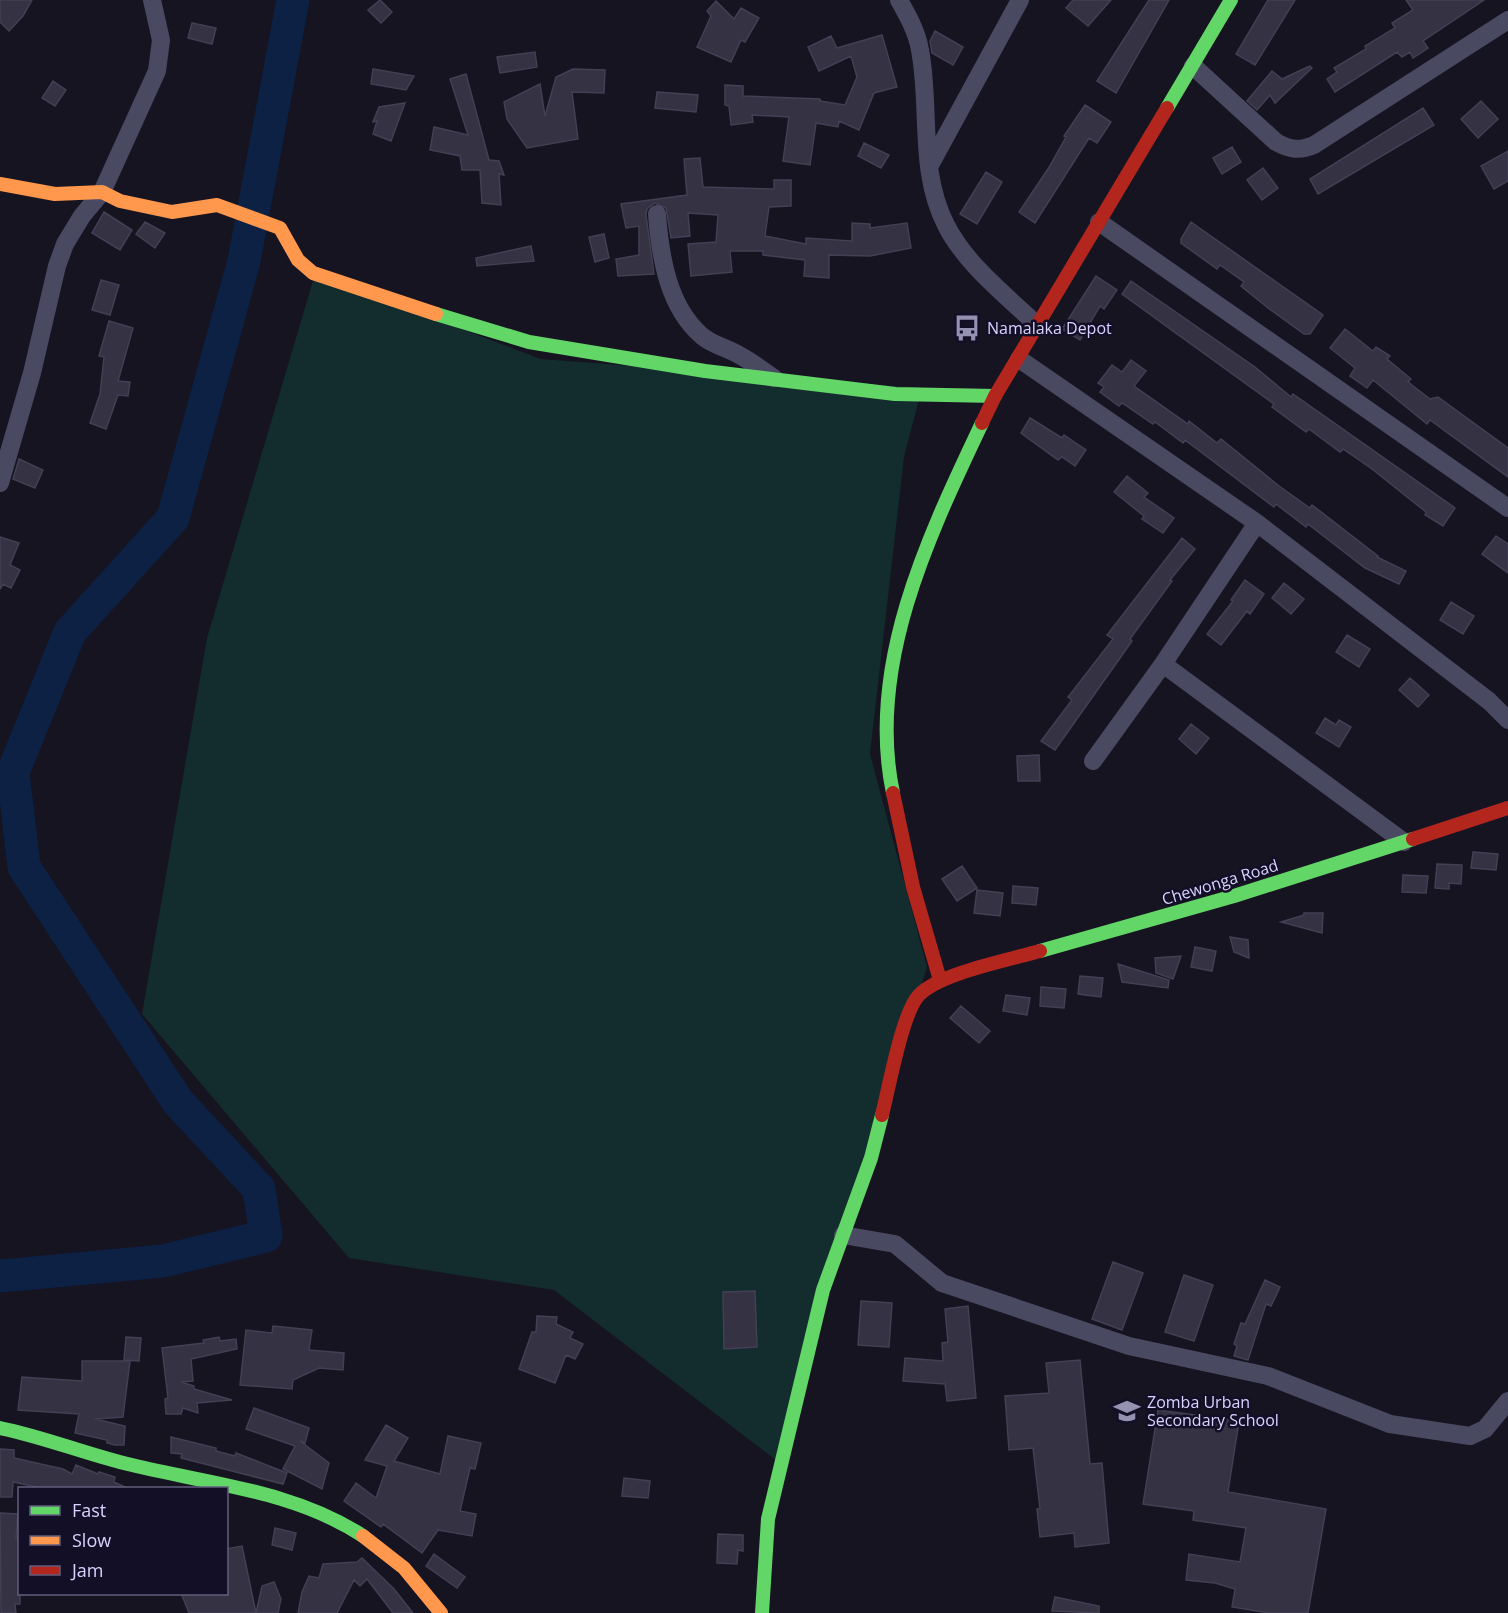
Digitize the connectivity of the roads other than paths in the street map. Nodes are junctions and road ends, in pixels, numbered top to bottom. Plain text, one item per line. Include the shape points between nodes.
1 (152, 0) edge
2 (899, 0) edge
3 (1020, 0) edge
4 (1231, 0) edge
5 (1508, 21) edge
6 (1193, 66) junction
7 (929, 167) junction
8 (0, 184) edge
9 (102, 192) junction
10 (657, 214) dead end
11 (1099, 222) junction
12 (1038, 326) junction
13 (1019, 359) junction
14 (775, 379) junction
15 (995, 396) junction
16 (0, 483) edge
17 (1508, 508) edge
18 (1257, 523) junction
19 (1163, 664) junction
20 (1508, 720) edge
21 (1093, 761) dead end
22 (1508, 808) edge
23 (1404, 842) junction
24 (940, 980) junction
25 (843, 1235) junction
26 (1508, 1401) edge
27 (0, 1428) edge
28 (441, 1613) edge
29 (762, 1613) edge

1 - 9 street via 161,40 157,71
2 - 7 street via 912,22 920,50
3 - 7 street
4 - 6 street
5 - 6 street via 1302,150 1276,142
6 - 11 street
7 - 12 street via 939,210 955,240
8 - 9 street via 55,194
9 - 14 street via 120,201 172,212 217,205 267,222 280,228 298,260 313,273 485,330 563,348
9 - 16 street via 82,216 57,266 32,373
10 - 14 street via 664,267 693,326 704,338 738,354
11 - 12 street
11 - 17 street
12 - 13 street
13 - 15 street
13 - 18 street
14 - 15 street via 895,394
15 - 24 street via 930,536 902,619 890,688 887,721 891,783 913,887
18 - 19 street
18 - 20 street via 1489,701
19 - 21 street
19 - 23 street
22 - 23 street, Chewonga Road
23 - 24 street, Chewonga Road via 1234,896
24 - 25 street via 918,996 907,1020 871,1158
25 - 26 street via 895,1244 942,1283 1129,1346 1268,1376 1390,1424 1470,1436 1485,1429
25 - 29 street via 823,1290 768,1519
27 - 28 street via 133,1466 306,1506 336,1520 390,1556

